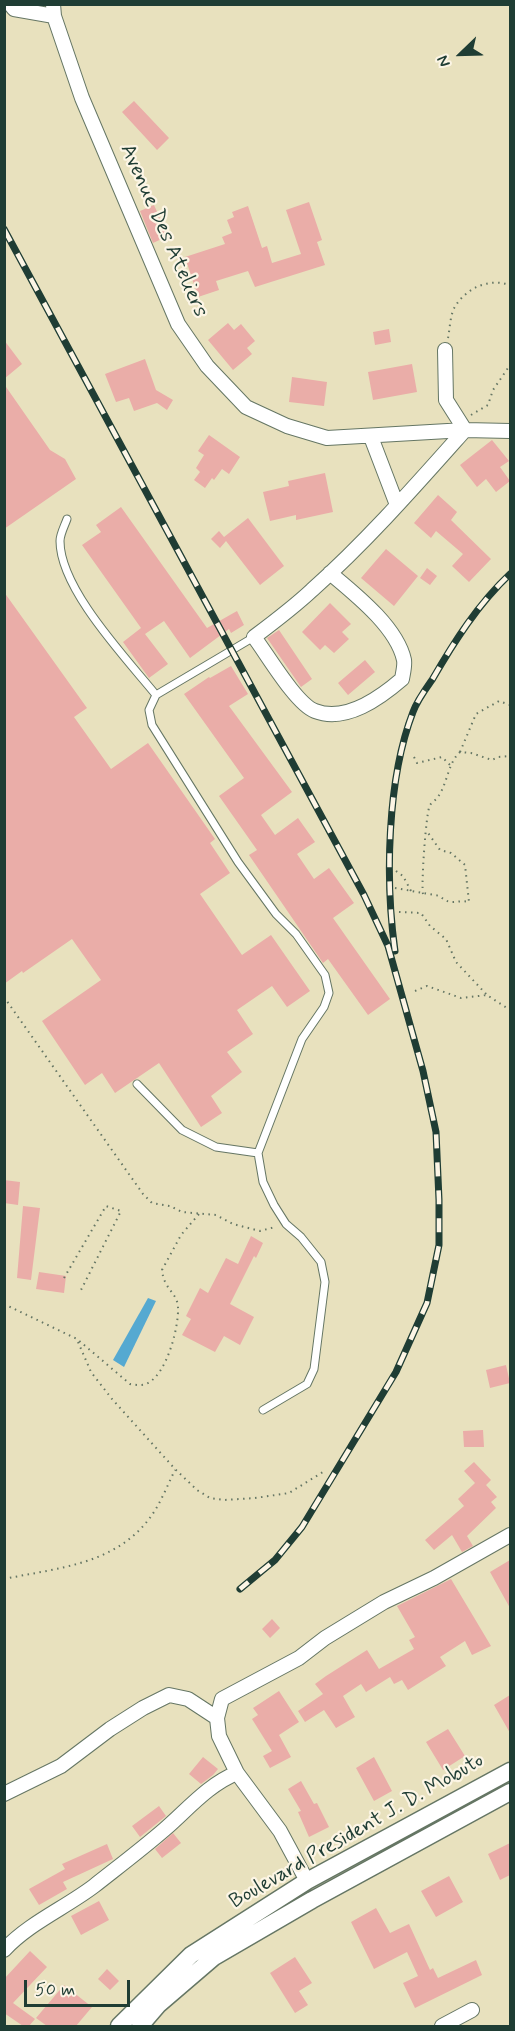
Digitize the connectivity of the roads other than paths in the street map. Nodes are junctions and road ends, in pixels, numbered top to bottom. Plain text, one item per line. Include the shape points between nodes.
1 (10, 4) edge
2 (54, 10) edge
3 (445, 350) road end
4 (465, 430) junction
5 (510, 431) edge
6 (371, 436) junction
7 (397, 505) junction
8 (67, 519) dead end
9 (330, 573) junction
10 (254, 637) junction
11 (156, 695) junction
12 (137, 1084) dead end
13 (258, 1152) junction
14 (263, 1410) dead end
15 (510, 1535) edge
16 (217, 1718) junction
17 (510, 1771) edge
18 (237, 1773) junction
19 (510, 1792) edge
20 (4, 1794) edge
21 (433, 1813) junction
22 (442, 1829) junction
23 (307, 1881) junction
24 (4, 1950) edge
25 (472, 2010) dead end
26 (119, 2026) edge
27 (140, 2026) edge
28 (442, 2026) edge

1 - 2 street via 14,9
2 - 6 street, Avenue Des Ateliers via 82,98 178,324 207,366 246,407 287,426 327,438
3 - 4 street via 446,400
4 - 5 street, Avenue Des Ateliers
4 - 6 street, Avenue Des Ateliers
4 - 7 street
6 - 7 street
7 - 9 street
8 - 11 lane via 60,539 64,564 84,605
9 - 10 street
9 - 10 street via 358,596 393,635 404,661 402,679 386,693 360,708 334,714 314,711 296,696
10 - 11 lane
11 - 13 lane via 149,710 152,725 238,862 325,975 329,993 324,1007 302,1039
12 - 13 lane via 182,1130 216,1147
13 - 14 lane via 263,1182 274,1205 321,1262 325,1282 321,1330 314,1369 307,1384
15 - 16 street via 384,1602 298,1658 222,1699
16 - 18 street via 219,1736
16 - 20 street via 188,1699 169,1695 110,1729 62,1766
17 - 21 street, Boulevard President J. D. Mobuto
18 - 23 street via 280,1831
18 - 24 street via 225,1777 91,1888 15,1938
19 - 22 street, Boulevard President J. D. Mobuto
21 - 22 street
21 - 23 street, Boulevard President J. D. Mobuto
22 - 27 street, Boulevard President J. D. Mobuto via 213,1957
23 - 26 street, Boulevard President J. D. Mobuto via 191,1955
25 - 28 street

